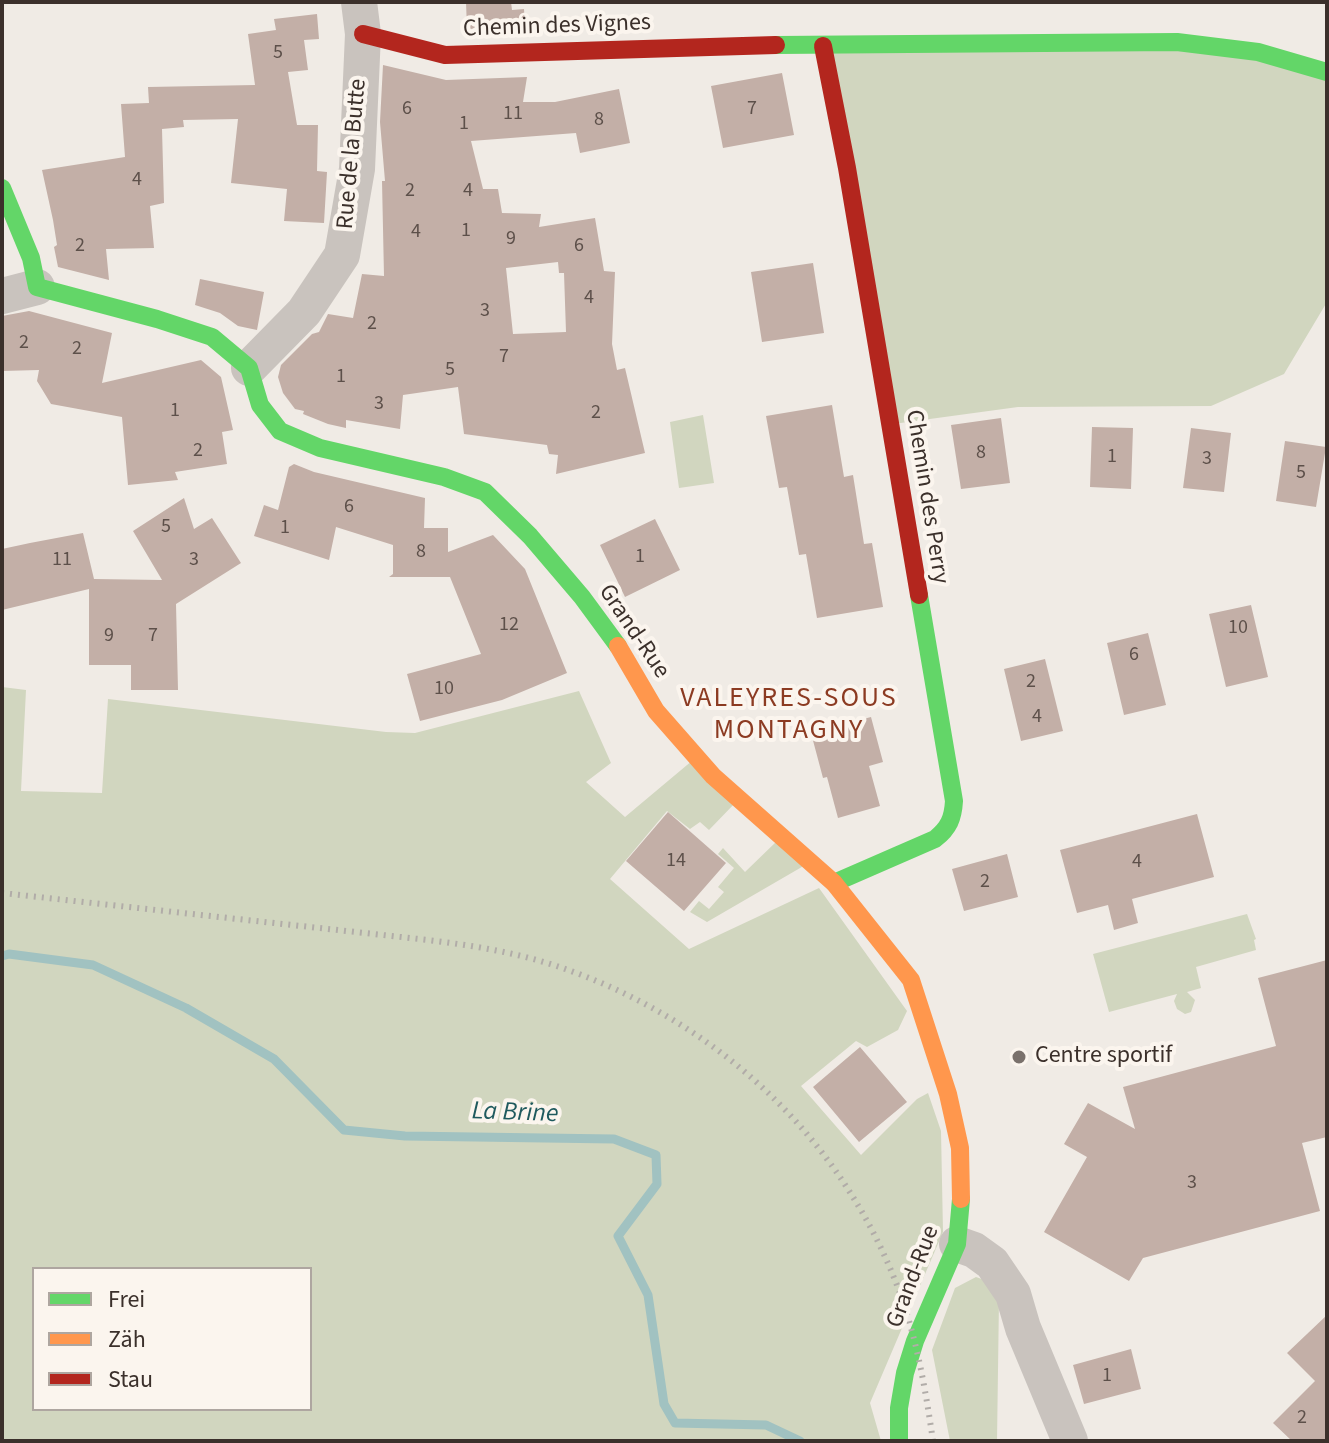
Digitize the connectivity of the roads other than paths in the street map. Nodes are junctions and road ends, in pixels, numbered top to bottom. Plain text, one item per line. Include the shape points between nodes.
1 (361, 18) edge
2 (823, 46) junction
3 (1327, 72) edge
4 (2, 188) edge
5 (37, 287) junction
6 (2, 296) edge
7 (249, 368) junction
8 (834, 883) junction
9 (957, 1244) junction
10 (899, 1441) edge
11 (1070, 1441) edge

1 - 2 street, Chemin des Vignes via 445,55
1 - 7 street, Rue de la Butte via 357,169 342,255 304,312
2 - 3 street, Chemin des Vignes via 1177,42 1258,52
2 - 8 street, Chemin des Perry via 954,801 950,828 935,839
4 - 5 street via 31,258
5 - 6 street
5 - 7 street via 212,337
7 - 8 street, Grand-Rue via 260,405 280,431 320,448 485,492 582,597 656,711 713,776
8 - 9 street, Grand-Rue via 911,980 960,1148
9 - 10 street, Grand-Rue via 905,1373
9 - 11 street via 992,1263 1013,1294

